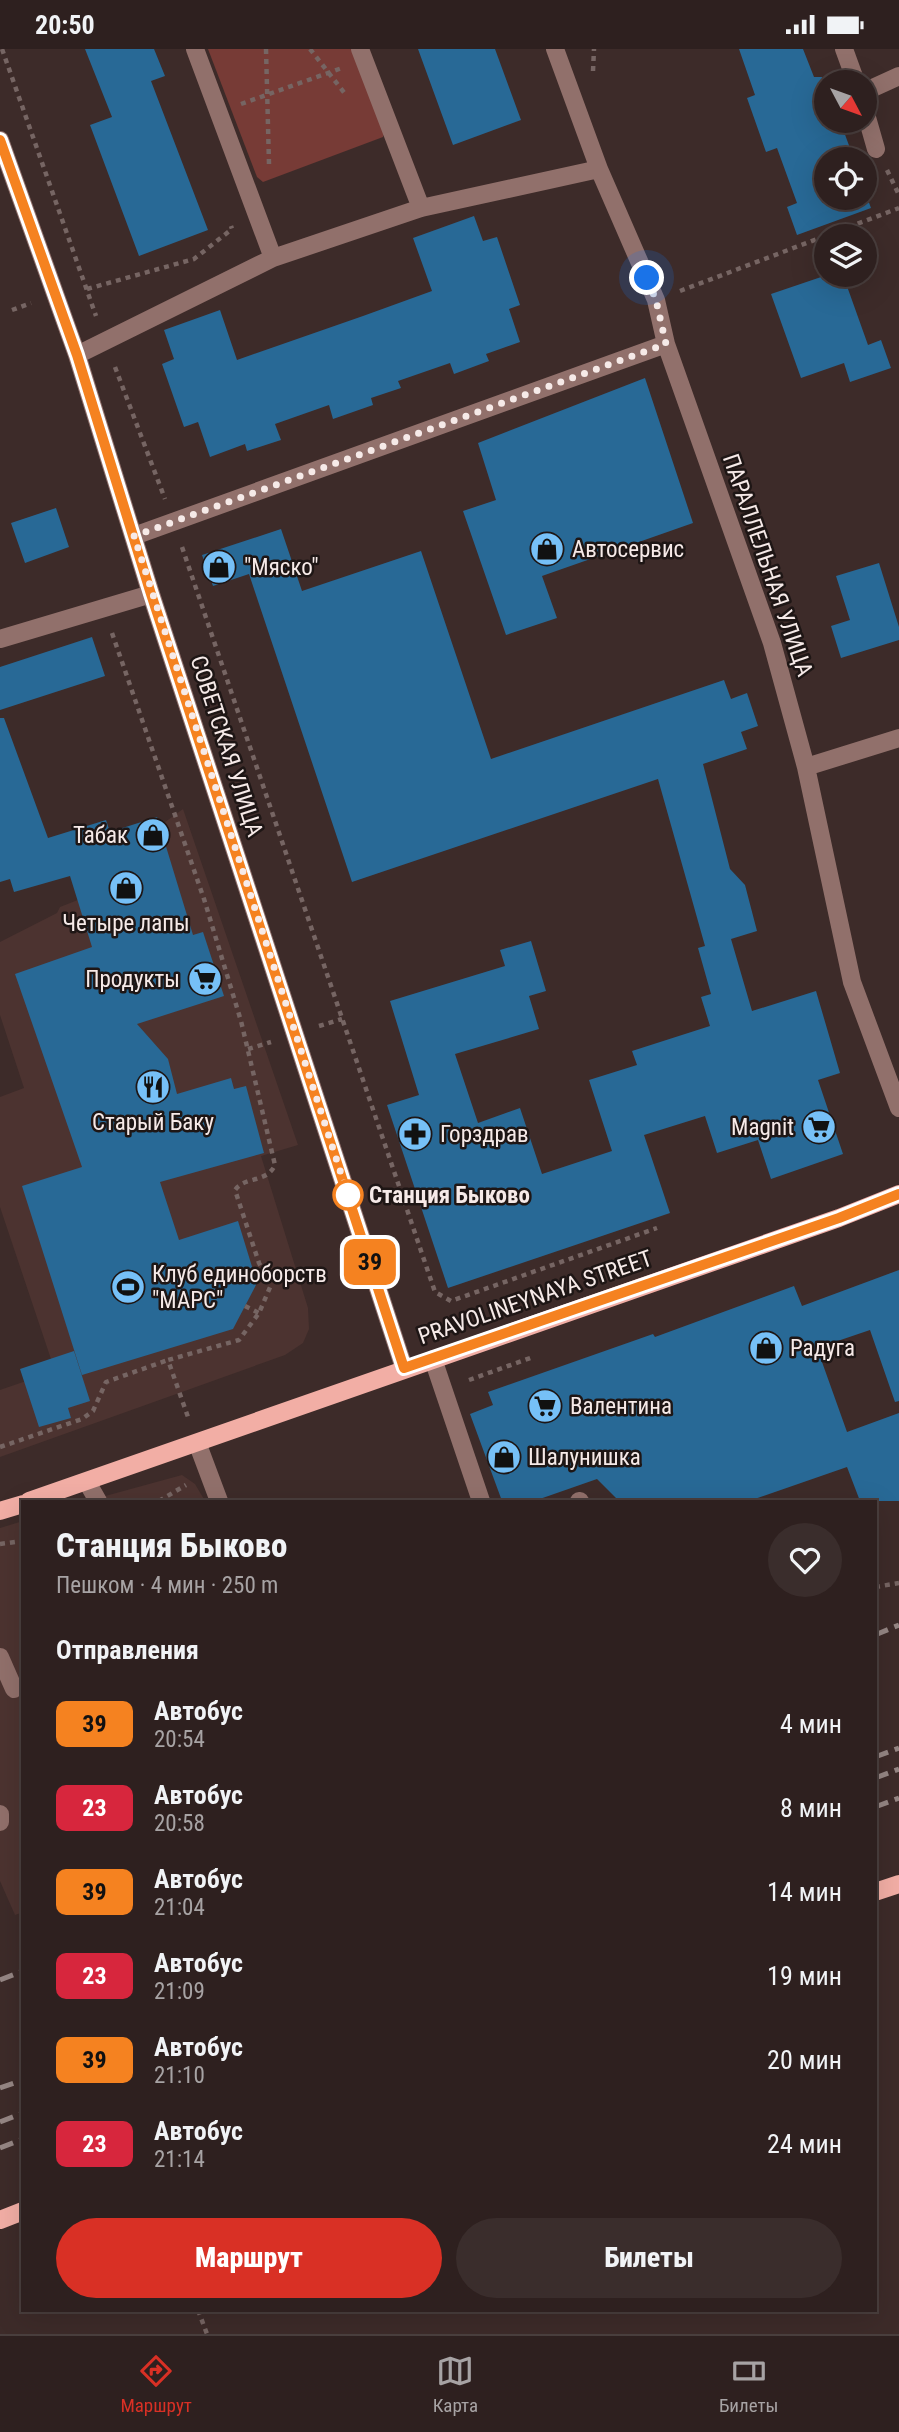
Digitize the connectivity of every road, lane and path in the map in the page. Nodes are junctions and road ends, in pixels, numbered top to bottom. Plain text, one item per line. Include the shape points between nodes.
1 (2, 49) edge
2 (195, 49) edge
3 (266, 49) edge
4 (555, 49) edge
5 (844, 49) edge
6 (362, 54) edge
7 (852, 70) edge
8 (899, 76) edge
9 (877, 86) edge
10 (270, 93) junction
11 (218, 112) junction
12 (0, 140) edge
13 (599, 169) junction
14 (268, 175) dead end
15 (421, 208) junction
16 (899, 208) edge
17 (228, 217) dead end
18 (273, 258) junction
19 (87, 289) junction
20 (55, 294) junction
21 (656, 300) junction
22 (12, 310) dead end
23 (106, 343) junction
24 (666, 344) junction
25 (77, 355) junction
26 (174, 522) junction
27 (134, 536) junction
28 (151, 594) junction
29 (101, 608) junction
30 (0, 639) edge
31 (899, 738) edge
32 (806, 767) junction
33 (899, 1108) edge
34 (899, 1193) edge
35 (657, 1229) dead end
36 (245, 1306) dead end
37 (259, 1313) junction
38 (433, 1359) junction
39 (168, 1360) junction
40 (404, 1368) junction
41 (198, 1445) junction
42 (0, 1447) edge
43 (87, 1482) junction
44 (32, 1500) edge
45 (97, 1500) edge
46 (219, 1500) edge
47 (481, 1500) edge
48 (21, 1505) edge
49 (0, 1511) edge
50 (21, 1541) edge
51 (0, 1544) edge
52 (899, 1583) edge
53 (877, 1587) edge
54 (0, 1657) edge
55 (12, 1689) edge
56 (0, 1814) edge
57 (0, 1822) edge
58 (899, 1884) edge
59 (877, 1891) edge
60 (21, 2212) edge
61 (0, 2220) edge
62 (199, 2312) edge
63 (207, 2334) edge

1 - 19 path
2 - 11 street
3 - 10 path
4 - 13 street, ПАРАЛЛЕЛЬНАЯ УЛИЦА
5 - 7 street
6 - 10 path
6 - 15 street
8 - 9 street
10 - 11 path
10 - 14 path
11 - 18 street
12 - 20 street, СОВЕТСКАЯ УЛИЦА
13 - 15 street
13 - 21 street, ПАРАЛЛЕЛЬНАЯ УЛИЦА
15 - 18 street
16 - 21 path
17 - 19 path via 232,229 194,259
18 - 23 street
19 - 20 path
19 - 23 path
20 - 22 path
20 - 25 street, СОВЕТСКАЯ УЛИЦА
21 - 24 street, ПАРАЛЛЕЛЬНАЯ УЛИЦА
23 - 25 street
23 - 26 path
24 - 26 street
24 - 32 street, ПАРАЛЛЕЛЬНАЯ УЛИЦА via 772,643
25 - 27 street, СОВЕТСКАЯ УЛИЦА
26 - 27 street
26 - 35 path via 435,1292 451,1301
27 - 28 street, СОВЕТСКАЯ УЛИЦА
28 - 29 street
28 - 40 street, СОВЕТСКАЯ УЛИЦА
29 - 30 street
29 - 37 path via 204,899 241,1021 271,1144 273,1170 235,1190 271,1285
31 - 32 street
32 - 33 street, ПАРАЛЛЕЛЬНАЯ УЛИЦА via 852,982
34 - 38 main road, PRAVOLINEYNAYA STREET
36 - 37 path
37 - 39 path via 239,1340
38 - 40 main road, PRAVOLINEYNAYA STREET
38 - 47 street
39 - 41 path
39 - 42 path via 106,1382 93,1411 82,1419
40 - 41 main road, PRAVOLINEYNAYA STREET
41 - 43 main road, PRAVOLINEYNAYA STREET
41 - 46 street
43 - 44 main road, PRAVOLINEYNAYA STREET
43 - 45 street
48 - 49 main road
50 - 51 path
52 - 53 path
54 - 55 street
56 - 57 street
58 - 59 main road
60 - 61 main road
62 - 63 path

